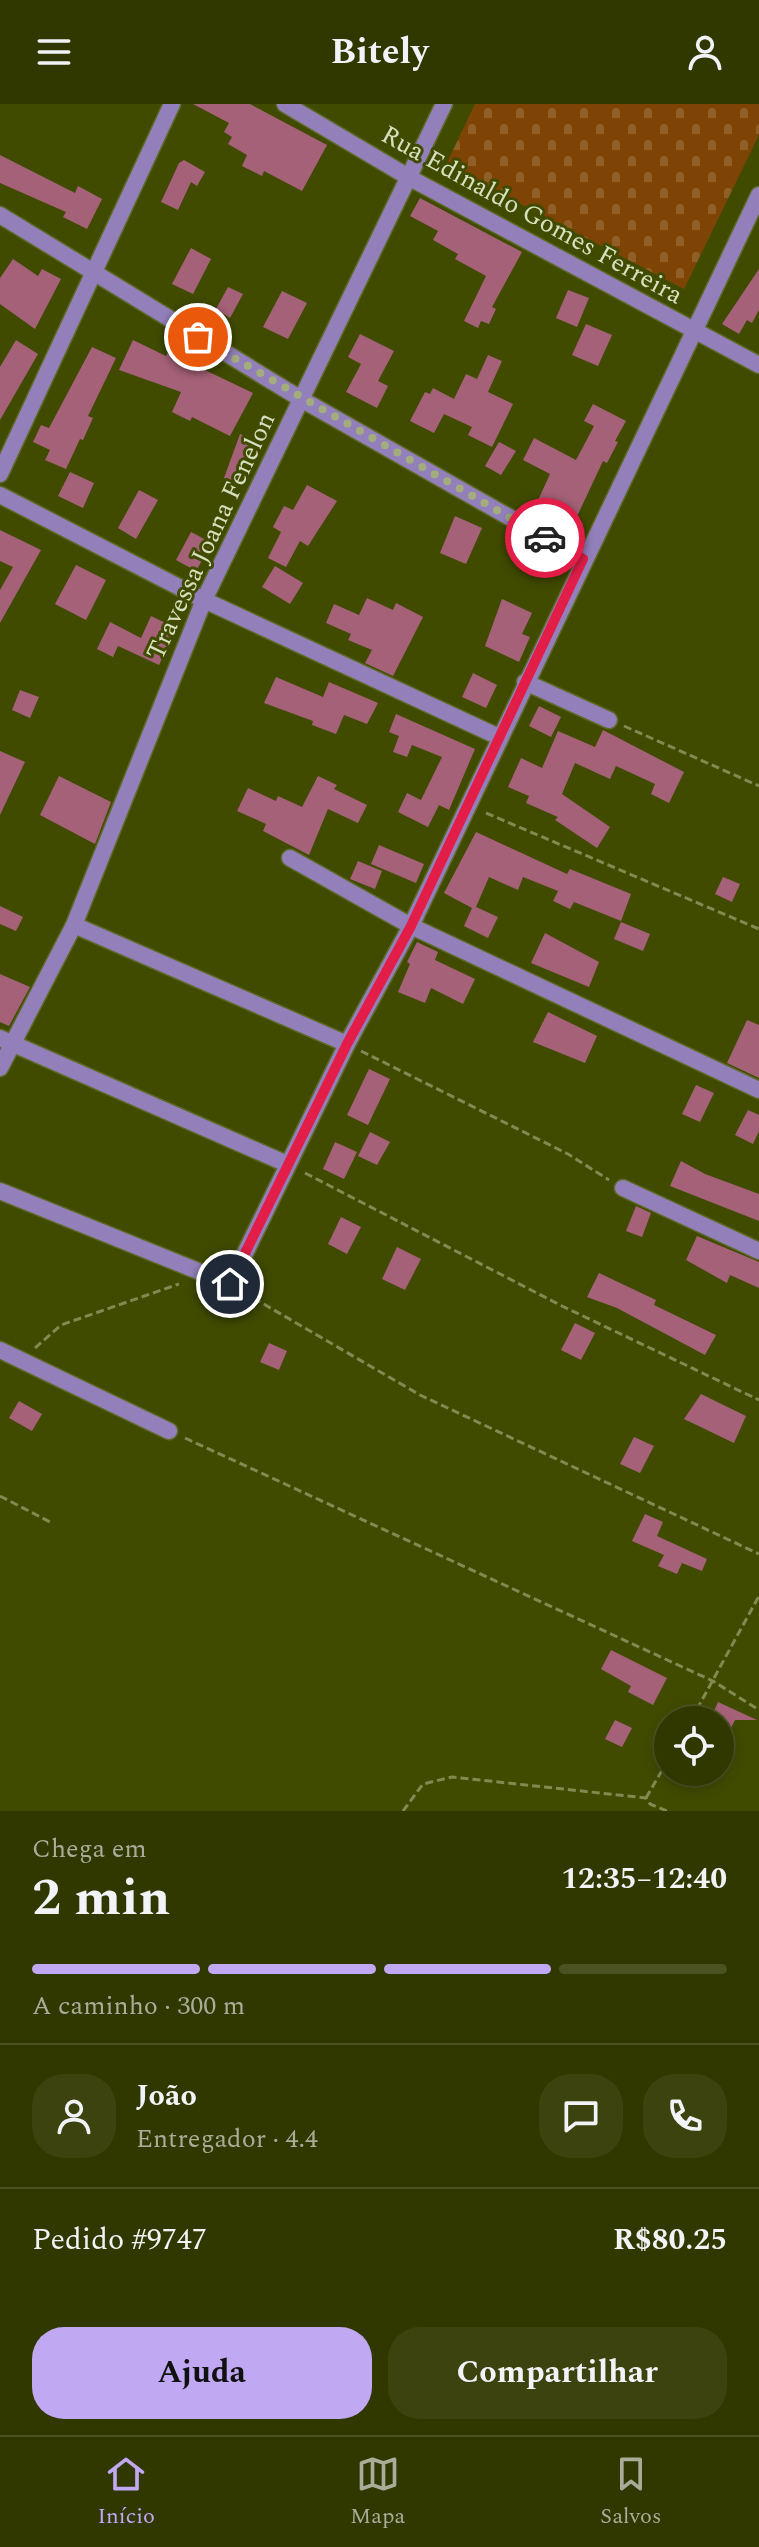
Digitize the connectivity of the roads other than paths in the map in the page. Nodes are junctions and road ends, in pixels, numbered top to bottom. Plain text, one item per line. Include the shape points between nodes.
1 (172, 104) edge
2 (285, 104) edge
3 (444, 104) edge
4 (410, 178) junction
5 (759, 195) edge
6 (0, 215) edge
7 (95, 274) junction
8 (695, 331) junction
9 (759, 365) edge
10 (301, 399) junction
11 (0, 474) edge
12 (0, 495) edge
13 (583, 559) junction
14 (204, 600) junction
15 (525, 682) junction
16 (609, 720) road end
17 (499, 737) junction
18 (290, 858) dead end
19 (74, 925) junction
20 (411, 926) junction
21 (6, 1041) edge
22 (347, 1044) junction
23 (0, 1068) edge
24 (759, 1090) edge
25 (287, 1164) junction
26 (623, 1188) road end
27 (0, 1191) edge
28 (759, 1251) edge
29 (0, 1350) edge
30 (169, 1431) road end

1 - 7 street
2 - 4 street, Rua Edinaldo Gomes Ferreira
3 - 4 street, Travessa Joana Fenelon
4 - 8 street, Rua Edinaldo Gomes Ferreira
4 - 10 street, Travessa Joana Fenelon
5 - 8 street
6 - 7 street
7 - 10 street
7 - 11 street
8 - 9 street, Rua Edinaldo Gomes Ferreira
8 - 13 street
10 - 13 street
10 - 14 street, Travessa Joana Fenelon
12 - 14 street
13 - 15 street
14 - 17 street
14 - 19 street, Travessa Joana Fenelon
15 - 16 street
15 - 17 street
17 - 20 street
18 - 20 street
19 - 21 street, Travessa Joana Fenelon
19 - 22 street
20 - 22 street
20 - 24 street
21 - 23 street
21 - 25 street
22 - 25 street
25 - 27 street via 230,1284
26 - 28 street
29 - 30 street

